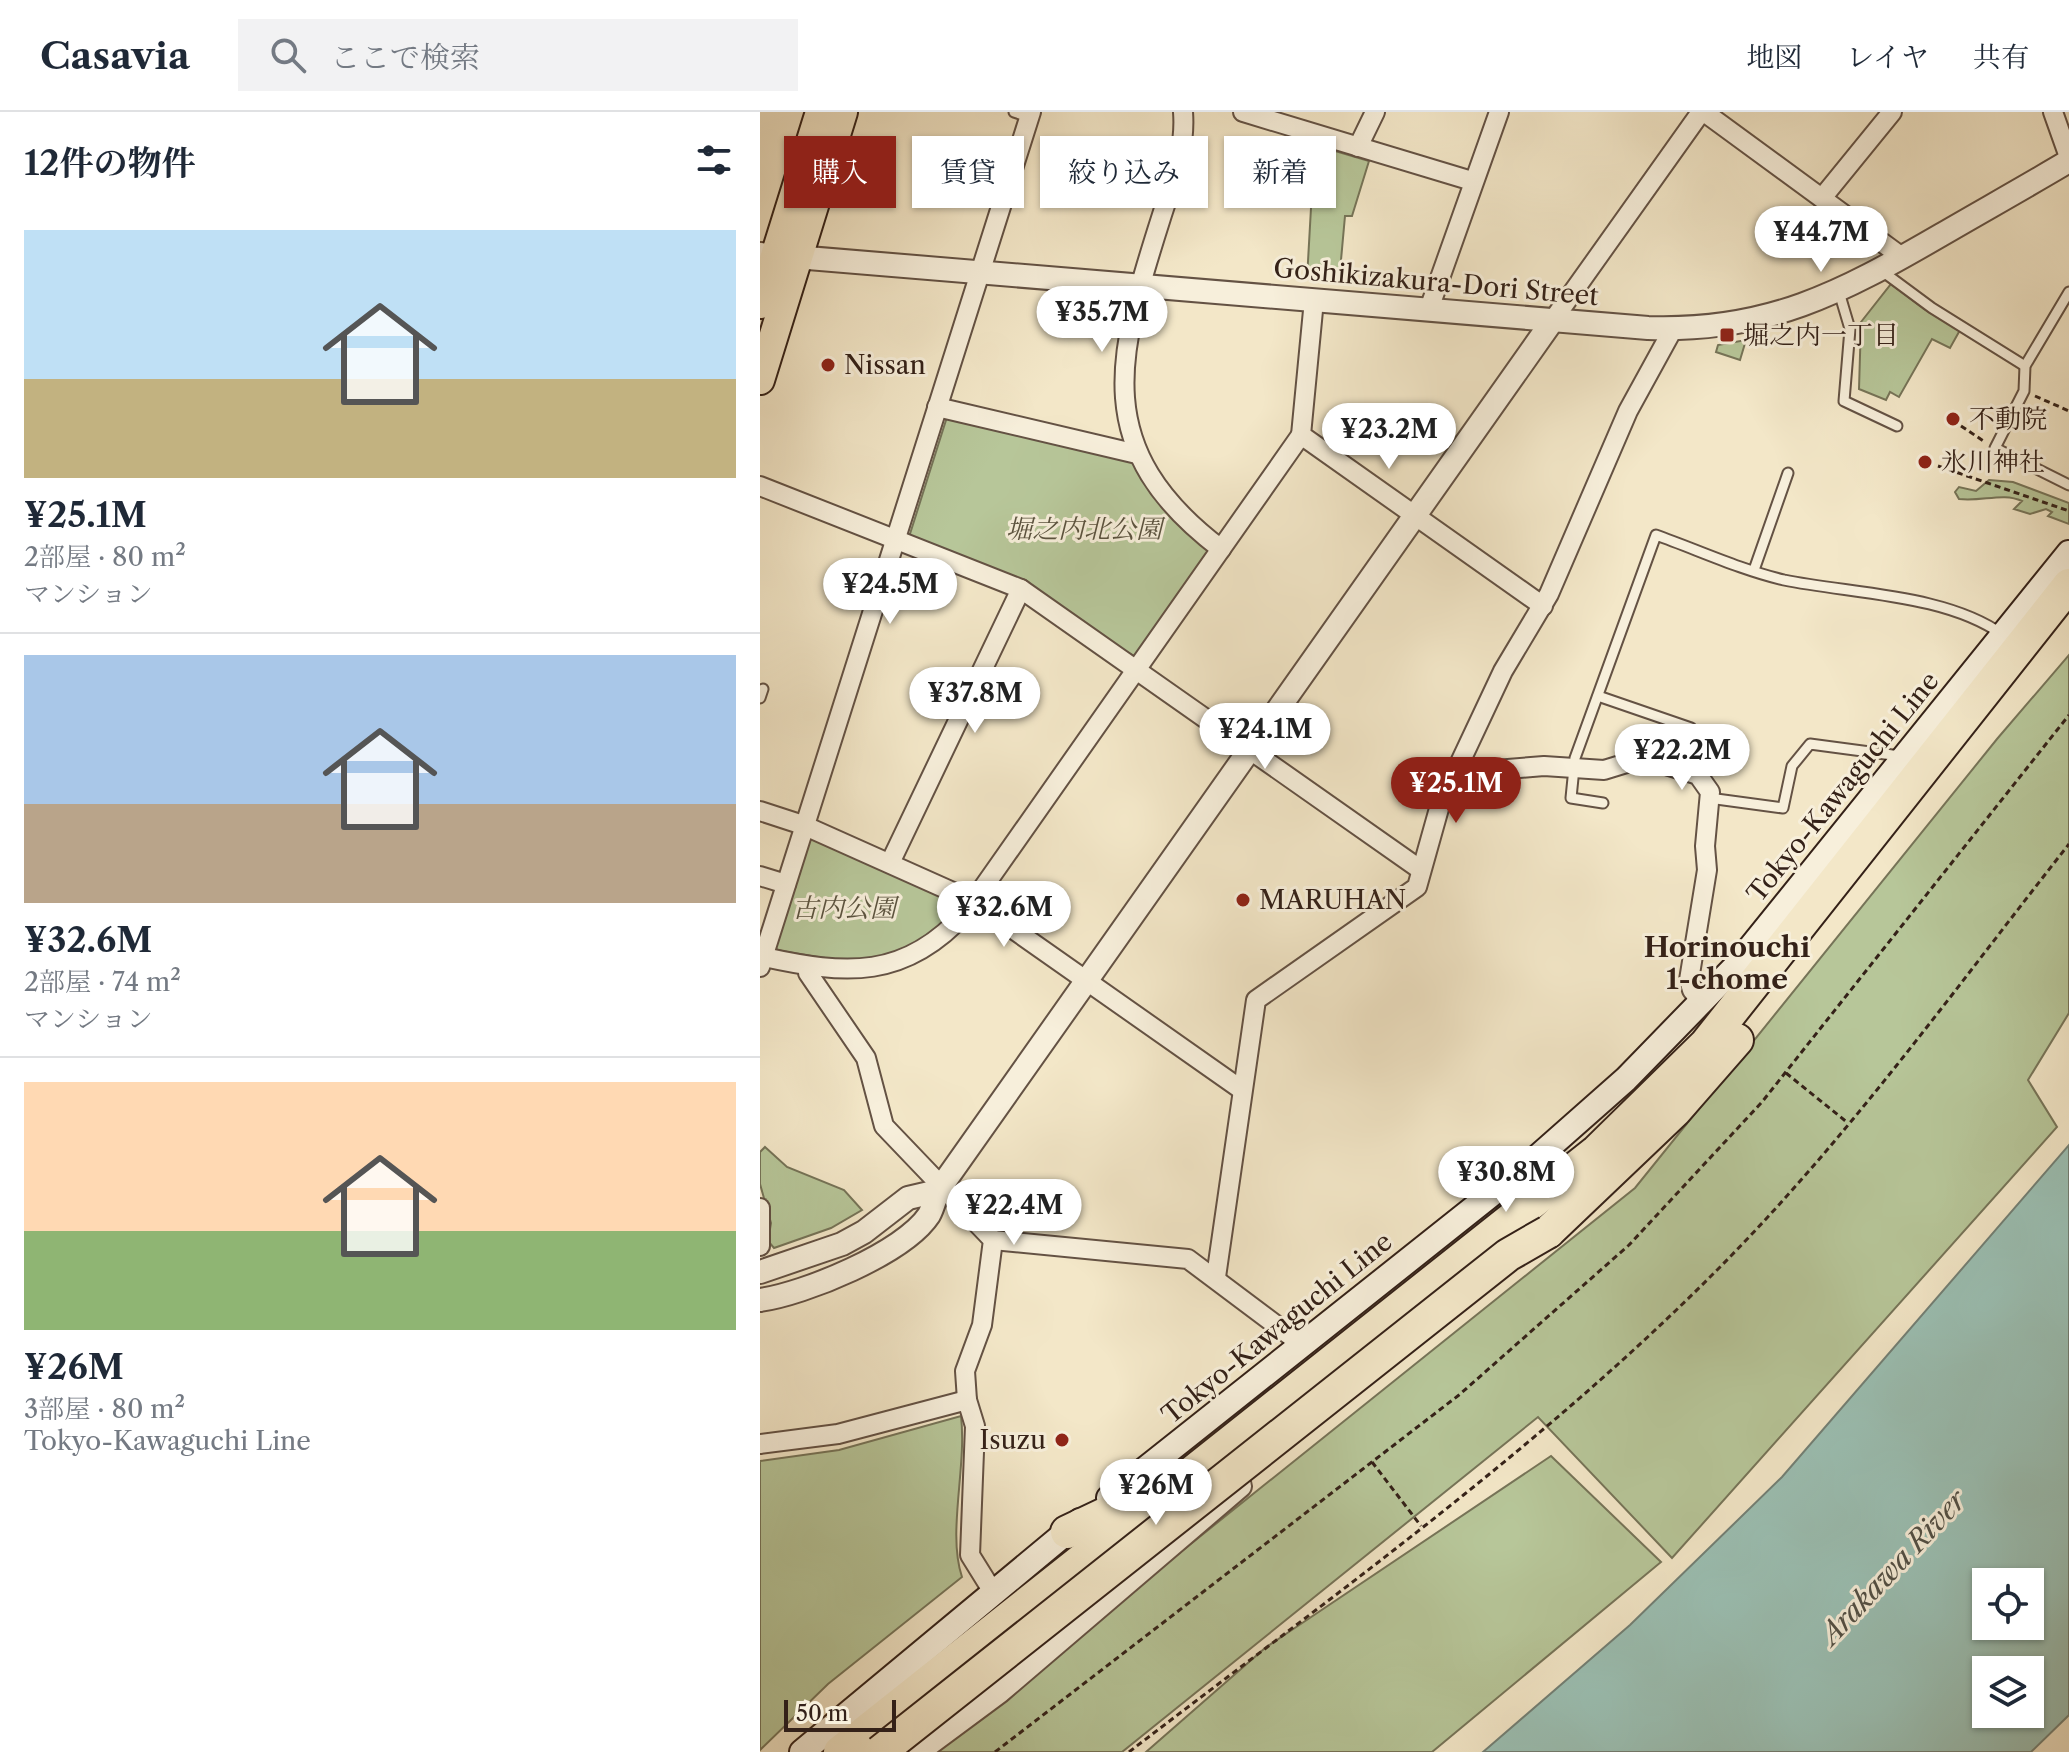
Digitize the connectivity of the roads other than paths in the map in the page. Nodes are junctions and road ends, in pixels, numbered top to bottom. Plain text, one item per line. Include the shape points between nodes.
1 (820, 112) edge
2 (843, 112) edge
3 (1183, 112) edge
4 (1243, 112) edge
5 (1375, 112) edge
6 (1499, 112) edge
7 (1702, 112) edge
8 (1892, 112) edge
9 (2053, 112) edge
10 (1025, 114) edge
11 (1358, 147) junction
12 (2067, 165) edge
13 (1472, 181) junction
14 (1822, 198) junction
15 (777, 255) edge
16 (1902, 257) junction
17 (1881, 270) junction
18 (979, 272) junction
19 (1140, 285) junction
20 (1839, 292) junction
21 (2069, 292) edge
22 (1314, 300) junction
23 (760, 304) edge
24 (1429, 309) junction
25 (1553, 320) junction
26 (1673, 329) junction
27 (2025, 366) junction
28 (760, 380) edge
29 (937, 407) junction
30 (1897, 426) dead end
31 (1301, 435) junction
32 (1137, 454) junction
33 (1788, 473) dead end
34 (2069, 485) edge
35 (760, 486) edge
36 (1416, 517) junction
37 (896, 539) junction
38 (1221, 549) junction
39 (2069, 553) edge
40 (1754, 570) junction
41 (2069, 585) edge
42 (1021, 589) junction
43 (2069, 600) edge
44 (1543, 606) junction
45 (2069, 616) edge
46 (2003, 635) junction
47 (1137, 669) junction
48 (1598, 696) junction
49 (1691, 728) dead end
50 (1252, 750) junction
51 (1903, 756) junction
52 (1458, 768) junction
53 (1574, 768) junction
54 (1709, 798) junction
55 (1603, 803) dead end
56 (760, 811) edge
57 (803, 825) junction
58 (890, 863) junction
59 (1421, 870) junction
60 (760, 876) edge
61 (786, 884) junction
62 (973, 901) junction
63 (761, 962) edge
64 (809, 966) junction
65 (1087, 982) junction
66 (1702, 1003) junction
67 (1242, 1090) junction
68 (1659, 1092) junction
69 (940, 1189) junction
70 (760, 1208) edge
71 (1548, 1232) junction
72 (993, 1240) junction
73 (760, 1246) edge
74 (760, 1272) edge
75 (1216, 1277) junction
76 (760, 1300) edge
77 (1412, 1324) junction
78 (1300, 1343) junction
79 (967, 1400) junction
80 (760, 1444) edge
81 (1067, 1532) junction
82 (993, 1592) junction
83 (802, 1752) edge
84 (840, 1752) edge
85 (868, 1752) edge
86 (880, 1752) edge
87 (889, 1752) edge
88 (918, 1752) edge

1 - 15 main road
2 - 15 main road
3 - 19 street via 1181,152
4 - 11 street
5 - 11 street
6 - 13 street
7 - 14 street
7 - 25 street
8 - 14 street
9 - 12 street
10 - 18 street
11 - 13 street
12 - 16 street, Goshikizakura-Dori Street
13 - 24 street
14 - 16 street
15 - 18 street, Goshikizakura-Dori Street
15 - 23 main road
15 - 28 main road
16 - 17 street, Goshikizakura-Dori Street
17 - 20 street, Goshikizakura-Dori Street
17 - 27 lane
18 - 19 street, Goshikizakura-Dori Street
18 - 29 street
19 - 22 street, Goshikizakura-Dori Street
19 - 32 street via 1123,358
20 - 26 street, Goshikizakura-Dori Street via 1778,314
20 - 30 lane via 1850,329 1844,401
21 - 27 lane
22 - 24 street, Goshikizakura-Dori Street
22 - 31 street
24 - 25 street, Goshikizakura-Dori Street
25 - 26 street, Goshikizakura-Dori Street
25 - 36 street
26 - 44 street via 1628,411
27 - 34 lane via 2024,391 1995,448
29 - 32 street
29 - 37 street
31 - 36 street
31 - 38 street
32 - 38 street via 1169,504
33 - 40 lane
35 - 37 street
36 - 44 street
36 - 50 street
37 - 42 street
37 - 57 street
38 - 47 street
39 - 46 main road, Tokyo-Kawaguchi Line
40 - 46 lane via 1939,607 1985,622
40 - 48 lane via 1656,535
41 - 68 highway via 1823,900 1706,1044
42 - 47 street
42 - 58 street
43 - 77 main road via 1811,932 1697,1069 1606,1162
44 - 52 street via 1503,671
45 - 71 highway via 1733,1045 1664,1122
46 - 51 main road, Tokyo-Kawaguchi Line
47 - 50 street
47 - 62 street
48 - 49 lane
48 - 53 lane
50 - 59 street
50 - 65 street
51 - 54 lane via 1810,744 1792,766 1783,808
51 - 66 main road, Tokyo-Kawaguchi Line
52 - 53 street
52 - 59 street via 1440,805
53 - 54 street via 1604,770 1643,758 1698,775
53 - 55 lane via 1571,798
54 - 66 street via 1707,870 1689,980
56 - 57 street
57 - 58 street
57 - 61 street
58 - 62 street
59 - 67 street via 1417,887 1256,1000
60 - 61 street
61 - 63 street
62 - 64 street via 945,935 911,957 868,969
62 - 65 street
63 - 64 street
64 - 69 street via 808,973 866,1058 884,1126
65 - 67 street
65 - 69 street
66 - 78 main road, Tokyo-Kawaguchi Line via 1532,1162
67 - 75 street
68 - 81 highway via 1165,1467 1124,1505
68 - 84 highway via 1535,1204
69 - 72 street
69 - 74 street via 908,1198 842,1244
69 - 76 street via 928,1215 876,1257 789,1294
70 - 73 street
71 - 86 highway, bridge via 1508,1255
71 - 87 highway, bridge
72 - 75 street via 1188,1259
72 - 79 street via 982,1325 965,1371
75 - 78 street
77 - 85 main road
77 - 88 street via 1291,1443 999,1692
78 - 81 main road, Tokyo-Kawaguchi Line
79 - 80 street via 838,1434
79 - 82 street via 975,1426 970,1555
81 - 82 main road, Tokyo-Kawaguchi Line
82 - 83 main road, Tokyo-Kawaguchi Line

